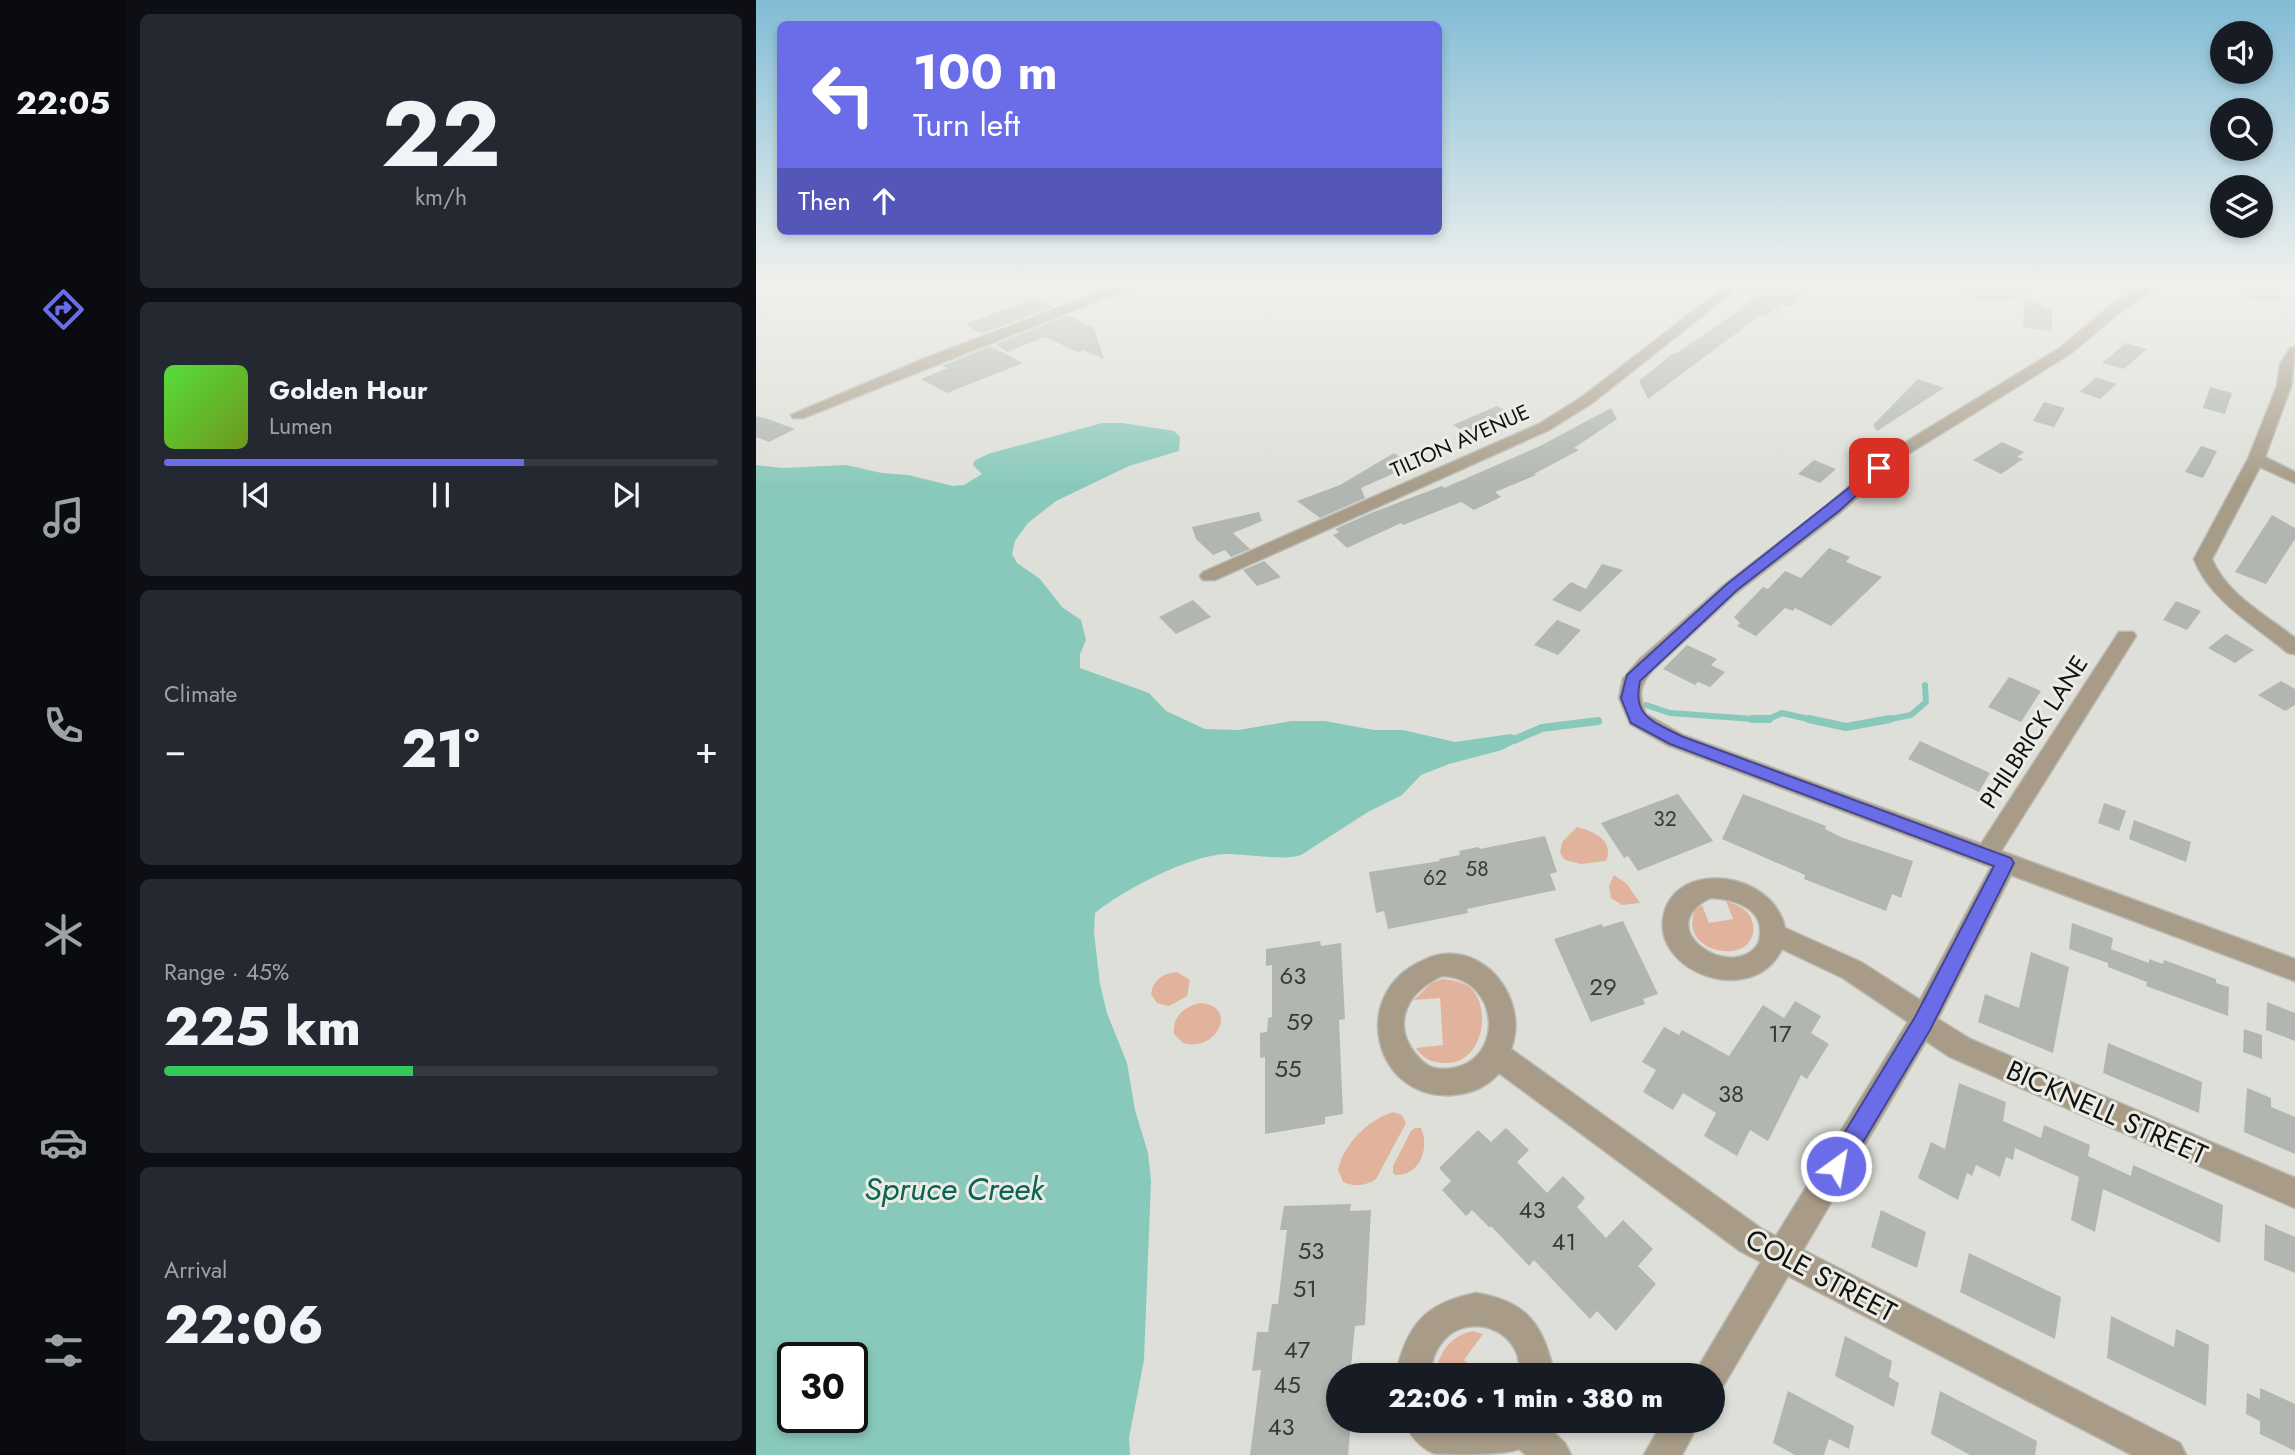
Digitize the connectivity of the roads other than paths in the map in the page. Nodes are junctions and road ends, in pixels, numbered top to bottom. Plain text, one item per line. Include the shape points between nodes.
1 (960, 350) edge
2 (1652, 350) edge
3 (2066, 350) edge
4 (2295, 351) edge
5 (797, 415) dead end
6 (2256, 459) junction
7 (2295, 478) edge
8 (1209, 576) dead end
9 (2126, 636) dead end
10 (2295, 648) edge
11 (1995, 859) junction
12 (1773, 934) dead end
13 (2295, 970) edge
14 (1923, 1021) junction
15 (1498, 1056) junction
16 (2295, 1193) edge
17 (1782, 1256) junction
18 (1414, 1363) edge
19 (1535, 1363) edge
20 (1718, 1363) edge
21 (1430, 1433) edge
22 (1515, 1433) edge
23 (1531, 1433) edge
24 (1676, 1433) edge
25 (1553, 1455) edge
26 (1662, 1455) edge
27 (2168, 1455) edge

1 - 5 street
2 - 8 street, TILTON AVENUE via 1544,427
3 - 11 street via 1894,456 1729,590 1633,679 1629,698 1637,719 1675,740
4 - 6 street
6 - 7 street
6 - 10 street via 2205,552 2204,564
9 - 11 street, PHILBRICK LANE
11 - 13 street
11 - 14 street, PHILBRICK LANE
12 - 14 street, BICKNELL STREET via 1809,947 1899,998
14 - 16 street, BICKNELL STREET via 1960,1048
14 - 17 street, PHILBRICK LANE
15 - 15 street via 1501,1014 1494,992 1473,971 1440,965 1423,970 1402,986 1392,1009 1390,1034 1406,1067 1435,1081 1455,1082 1484,1071
15 - 17 street, COLE STREET via 1707,1209
17 - 20 street, PHILBRICK LANE
17 - 27 street, COLE STREET
18 - 19 street via 1425,1336 1449,1315 1473,1307 1514,1322 1532,1348
21 - 22 street via 1448,1447 1475,1453 1500,1447
23 - 25 street
24 - 26 street

